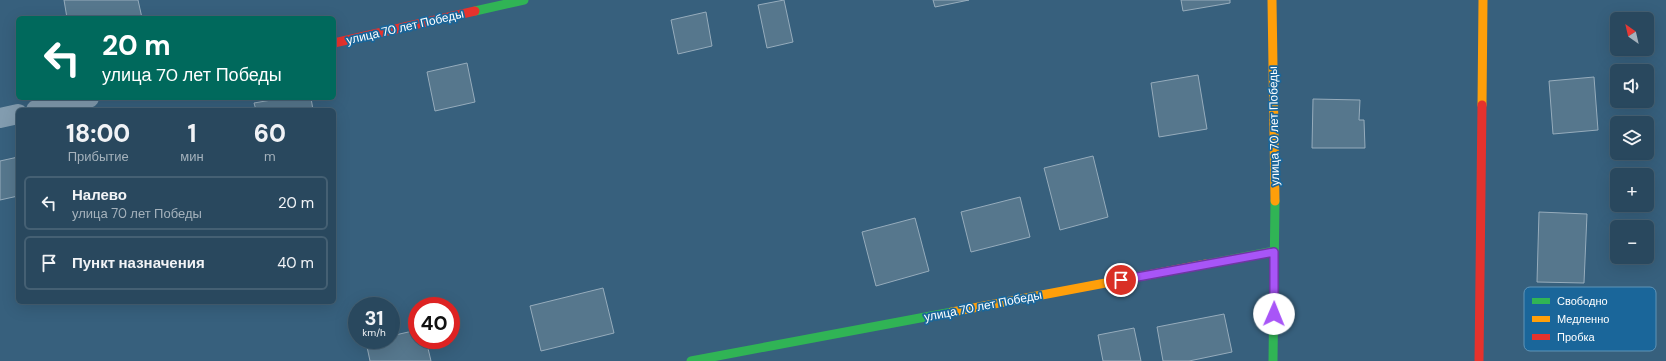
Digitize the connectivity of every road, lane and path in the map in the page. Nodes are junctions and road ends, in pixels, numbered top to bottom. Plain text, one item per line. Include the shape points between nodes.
1 (524, 0) edge
2 (1272, 0) edge
3 (1484, 0) edge
4 (336, 43) edge
5 (80, 100) edge
6 (45, 108) edge
7 (16, 114) edge
8 (0, 118) edge
9 (1274, 252) junction
10 (691, 361) edge
11 (1273, 361) edge
12 (1479, 361) edge

1 - 4 street, улица 70 лет Победы
2 - 9 street, улица 70 лет Победы
3 - 12 street
5 - 6 street
7 - 8 street
9 - 10 street, улица 70 лет Победы
9 - 11 street, улица 70 лет Победы

